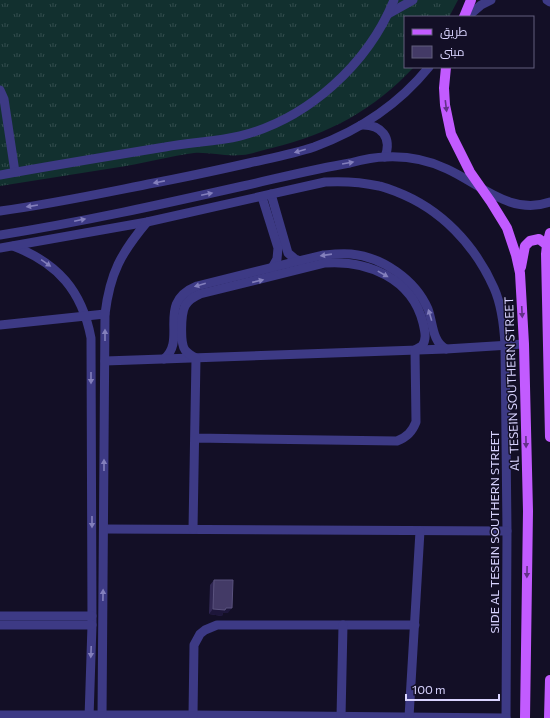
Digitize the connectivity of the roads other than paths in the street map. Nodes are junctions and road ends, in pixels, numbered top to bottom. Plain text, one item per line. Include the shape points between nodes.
1 (394, 0) edge
2 (413, 0) edge
3 (471, 0) edge
4 (491, 0) edge
5 (547, 0) edge
6 (550, 2) edge
7 (388, 14) junction
8 (466, 16) edge
9 (467, 16) edge
10 (428, 68) edge
11 (446, 68) edge
12 (0, 90) edge
13 (361, 125) junction
14 (385, 157) junction
15 (324, 167) junction
16 (15, 172) junction
17 (0, 175) edge
18 (325, 182) junction
19 (480, 188) junction
20 (272, 194) junction
21 (262, 197) junction
22 (550, 202) edge
23 (0, 211) edge
24 (147, 222) junction
25 (550, 233) edge
26 (0, 235) edge
27 (12, 246) junction
28 (547, 246) junction
29 (0, 248) edge
30 (300, 261) junction
31 (272, 268) junction
32 (520, 273) junction
33 (105, 314) junction
34 (85, 315) junction
35 (0, 325) edge
36 (524, 344) junction
37 (505, 345) junction
38 (446, 349) junction
39 (415, 350) junction
40 (549, 355) edge
41 (196, 358) junction
42 (164, 359) junction
43 (105, 361) junction
44 (550, 431) edge
45 (550, 437) edge
46 (195, 438) junction
47 (92, 495) junction
48 (104, 495) junction
49 (104, 529) junction
50 (193, 529) junction
51 (420, 531) junction
52 (507, 532) junction
53 (0, 616) edge
54 (92, 620) junction
55 (0, 625) edge
56 (343, 625) junction
57 (415, 625) junction
58 (550, 680) edge
59 (0, 715) edge
60 (192, 715) junction
61 (341, 716) junction
62 (89, 717) edge
63 (102, 717) edge
64 (354, 717) edge
65 (409, 717) junction
66 (491, 718) edge
67 (506, 718) edge
68 (524, 718) edge
69 (549, 718) edge

1 - 7 street
2 - 7 street
3 - 8 main road
4 - 9 street
5 - 6 street
7 - 16 street via 359,58 334,84 307,106 266,126 241,136
10 - 13 street via 394,102
11 -> 19 main road, AL TESEIN SOUTHERN STREET via 445,105 451,134 459,154
12 - 16 street via 4,99
13 - 14 street via 376,126 382,132 387,144
13 -> 23 street via 327,142 290,154 211,172
15 -> 14 street
14 - 19 street via 429,162 448,169
15 - 18 street
26 -> 15 street via 197,196
16 - 17 street
18 - 20 street, SIDE AL TESEIN SOUTHERN STREET
18 - 37 street, SIDE AL TESEIN SOUTHERN STREET via 380,186 410,197 437,214 461,236 480,261 494,290 503,320
19 - 22 street via 516,204 533,206
19 - 32 main road, AL TESEIN SOUTHERN STREET via 507,228
20 - 21 street, SIDE AL TESEIN SOUTHERN STREET
20 - 30 street via 288,253
21 - 24 street, SIDE AL TESEIN SOUTHERN STREET
21 - 31 street via 278,248 277,259
24 - 27 street, SIDE AL TESEIN SOUTHERN STREET
24 - 33 street via 117,264
25 - 28 main road
27 - 29 street, SIDE AL TESEIN SOUTHERN STREET
27 -> 34 street via 37,257 59,273 76,295
28 - 32 main road via 536,239 527,243
28 - 40 main road
30 - 31 street
38 -> 30 street via 436,340 431,318 423,300 410,283 393,269 380,262 352,254 323,255
31 -> 42 street via 197,286 183,294 175,308 172,350
32 -> 36 main road, AL TESEIN SOUTHERN STREET
33 - 34 street
43 -> 33 street
34 - 35 street
34 -> 47 street via 91,338
36 - 37 street
36 -> 68 main road, AL TESEIN SOUTHERN STREET via 528,512
37 - 38 street
37 - 52 street, SIDE AL TESEIN SOUTHERN STREET
38 - 39 street
39 - 41 street
41 -> 39 street via 185,351 182,339 183,310 194,296 338,262 358,264 376,270 399,284 408,294 420,312 426,337 424,344
39 - 46 street via 416,422 411,432 397,441
40 - 44 main road
41 - 42 street
41 - 46 street
42 - 43 street
48 -> 43 street
44 - 45 main road
46 - 50 street
47 - 48 street
47 -> 54 street
48 - 49 street
49 - 50 street
63 -> 49 street
50 - 51 street
51 - 52 street
51 - 57 street
52 - 67 street, SIDE AL TESEIN SOUTHERN STREET
53 - 54 street
54 - 55 street
54 -> 62 street
56 - 57 street
56 - 60 street via 217,625 205,630 194,645
56 - 61 street
57 - 65 street
58 - 69 main road
59 - 62 street
60 - 61 street
60 - 63 street
61 - 64 street
62 - 63 street
64 - 65 street
65 - 66 street
66 - 67 street

